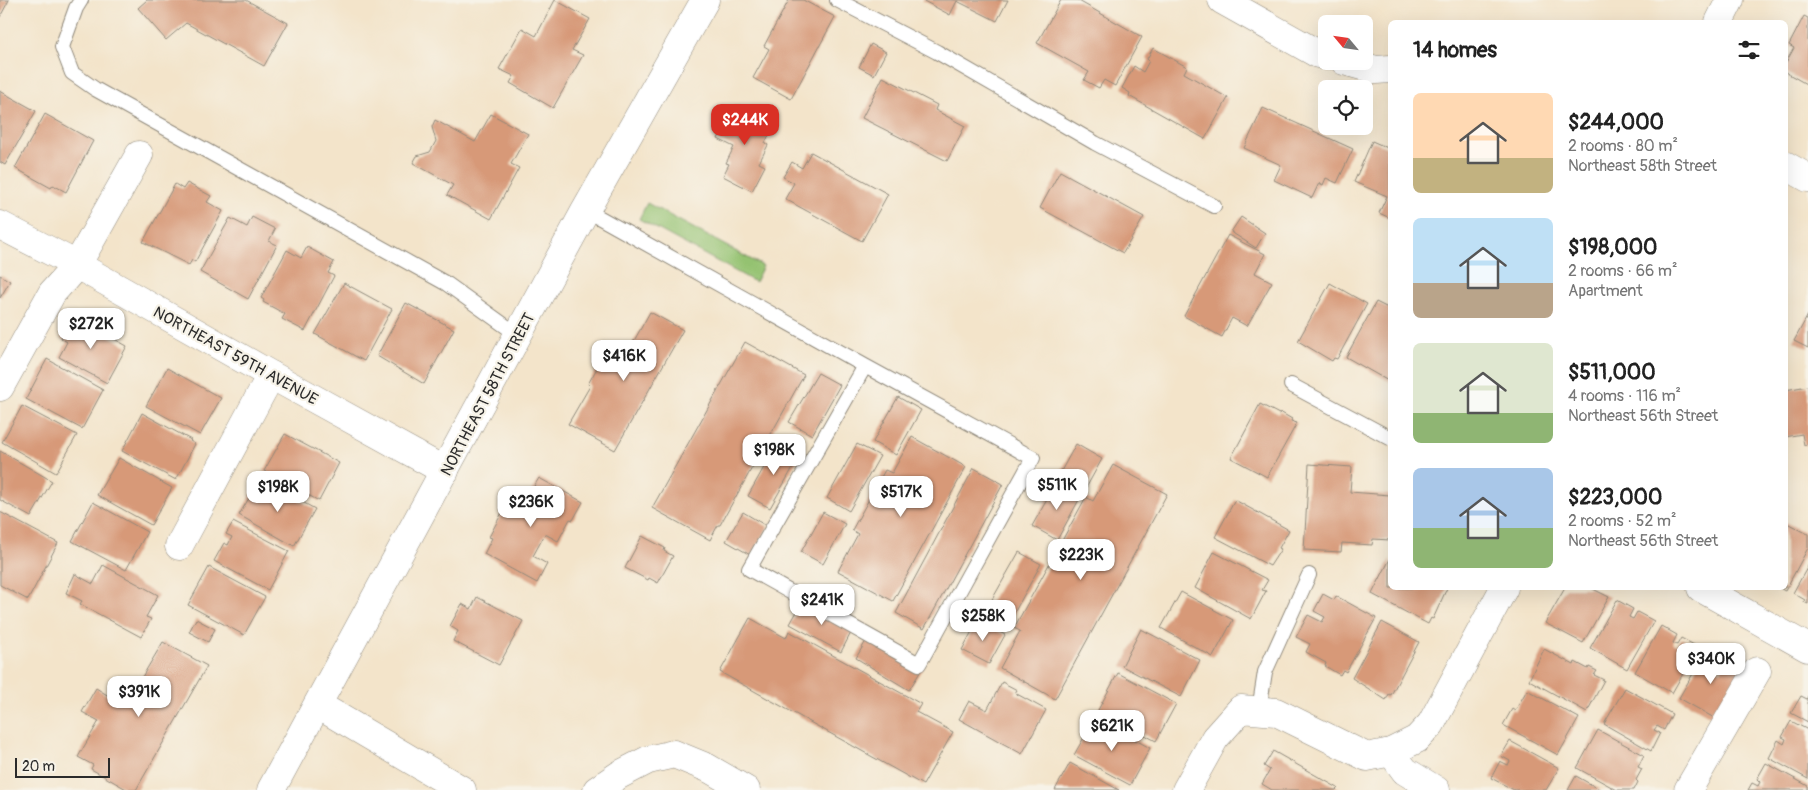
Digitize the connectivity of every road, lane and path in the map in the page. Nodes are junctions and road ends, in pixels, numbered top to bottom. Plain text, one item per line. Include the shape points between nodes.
1 (81, 0) edge
2 (705, 0) edge
3 (837, 0) edge
4 (1222, 0) edge
5 (1730, 0) edge
6 (1720, 20) edge
7 (1318, 54) edge
8 (1373, 69) edge
9 (1388, 69) edge
10 (138, 155) dead end
11 (1788, 167) edge
12 (1808, 178) edge
13 (1214, 206) dead end
14 (586, 210) junction
15 (0, 224) edge
16 (77, 265) junction
17 (518, 335) junction
18 (864, 366) junction
19 (271, 375) junction
20 (1291, 385) dead end
21 (0, 387) edge
22 (1388, 437) edge
23 (446, 471) junction
24 (179, 546) dead end
25 (1309, 574) dead end
26 (1503, 590) edge
27 (1705, 590) edge
28 (1808, 648) edge
29 (1757, 671) dead end
30 (318, 705) junction
31 (1250, 710) junction
32 (1391, 752) junction
33 (271, 790) edge
34 (462, 790) edge
35 (597, 790) edge
36 (746, 790) edge
37 (1186, 790) edge
38 (1436, 790) edge
39 (1688, 790) edge

1 - 17 lane via 62,47 72,73 103,94 447,284
2 - 14 street, NORTHEAST 58TH STREET
3 - 13 lane
4 - 7 street
5 - 6 street
8 - 9 street
10 - 16 street
11 - 12 street
14 - 17 street, NORTHEAST 58TH STREET
14 - 18 lane
15 - 16 street, NORTHEAST 59TH AVENUE
16 - 19 street, NORTHEAST 59TH AVENUE
16 - 21 street via 52,293
17 - 23 street, NORTHEAST 58TH STREET
18 - 18 lane via 750,569 919,664 1033,458
19 - 23 street, NORTHEAST 59TH AVENUE
19 - 24 street
20 - 22 lane
23 - 30 street, NORTHEAST 58TH STREET
25 - 31 lane
26 - 32 street via 1431,724 1417,739
27 - 28 street
29 - 39 street
30 - 33 street, NORTHEAST 58TH STREET
30 - 34 street
31 - 32 street via 1276,712 1367,757
31 - 37 street via 1215,738
32 - 38 street via 1406,771
35 - 36 street via 648,760 674,754 708,768

